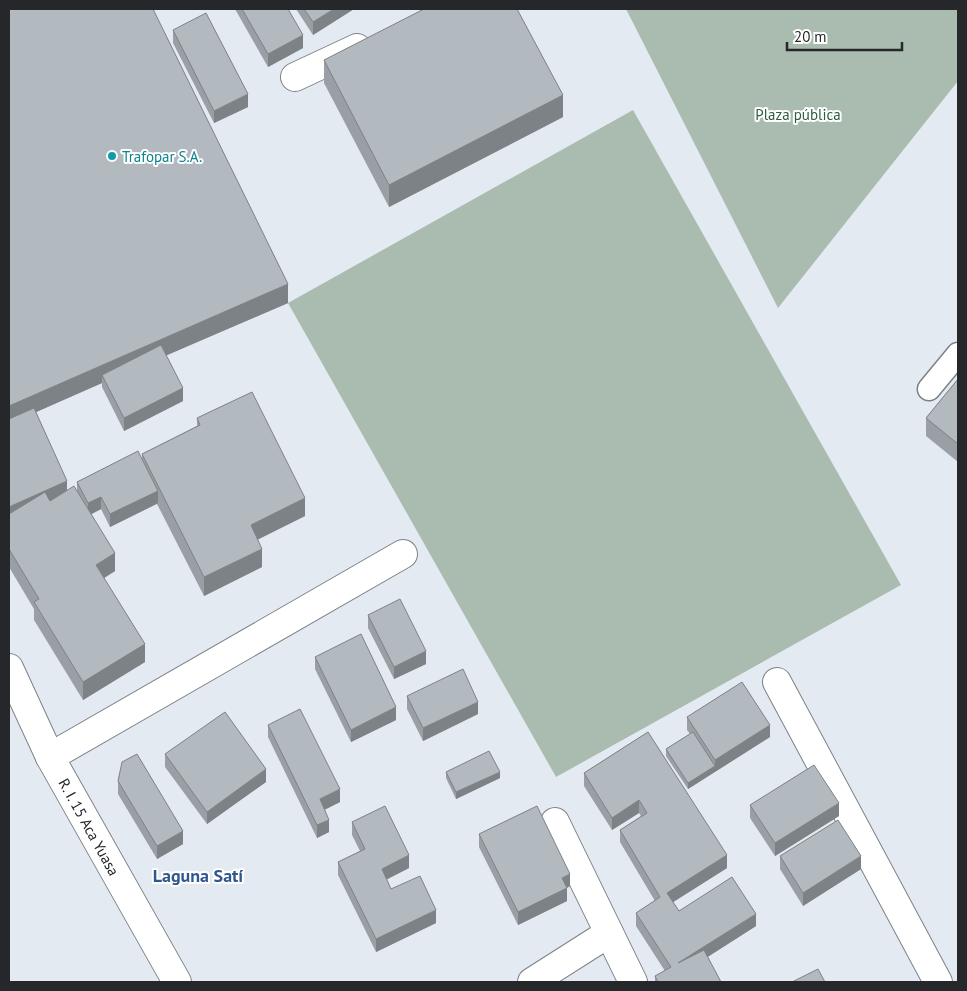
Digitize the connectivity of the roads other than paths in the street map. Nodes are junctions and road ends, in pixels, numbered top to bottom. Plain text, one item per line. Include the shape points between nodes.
1 (380, 37) edge
2 (295, 77) dead end
3 (958, 354) edge
4 (929, 389) dead end
5 (403, 554) dead end
6 (9, 668) edge
7 (777, 682) dead end
8 (50, 757) junction
9 (555, 822) dead end
10 (609, 934) junction
11 (177, 982) edge
12 (532, 982) edge
13 (633, 982) edge
14 (938, 982) edge

1 - 2 street
3 - 4 lane
5 - 8 street
6 - 8 street, R. I. 15 Aca Yuasa
7 - 14 street
8 - 11 street, R. I. 15 Aca Yuasa
9 - 10 street
10 - 12 street
10 - 13 street

